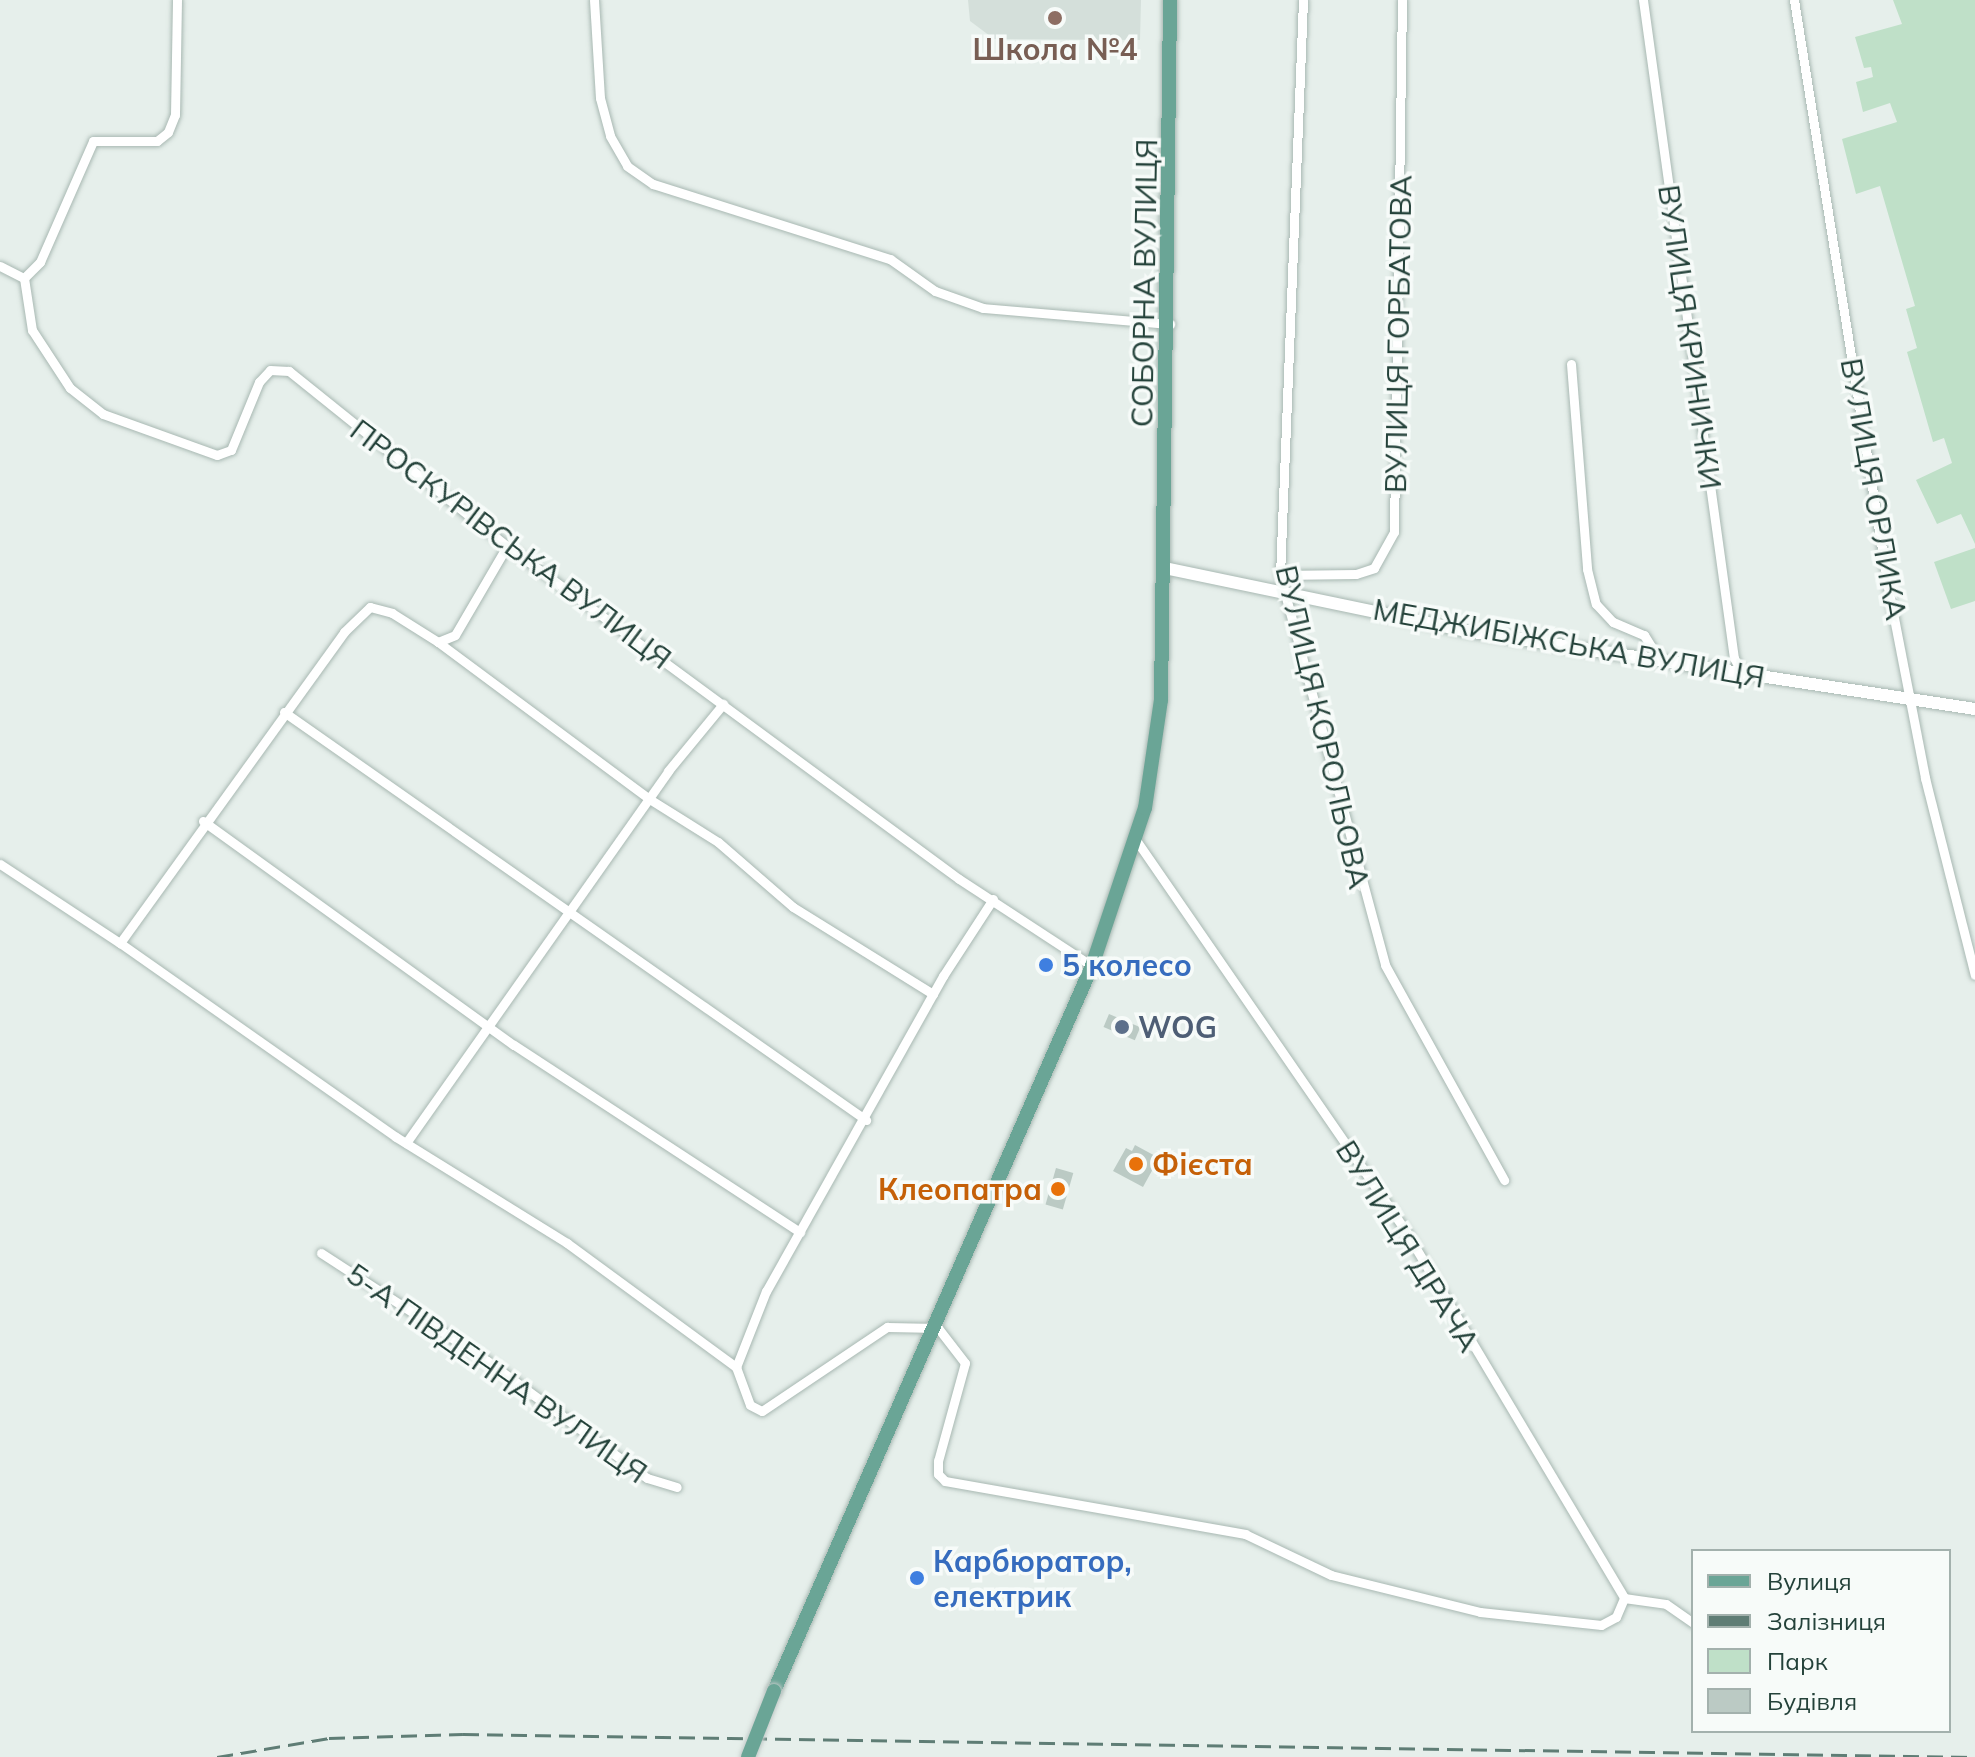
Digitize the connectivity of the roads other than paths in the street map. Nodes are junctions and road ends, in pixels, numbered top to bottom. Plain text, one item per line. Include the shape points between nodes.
1 (177, 0) edge
2 (594, 0) edge
3 (1170, 0) edge
4 (1303, 0) edge
5 (1402, 0) edge
6 (1643, 0) edge
7 (1794, 0) edge
8 (0, 266) edge
9 (24, 278) junction
10 (1170, 324) junction
11 (1571, 364) dead end
12 (507, 546) junction
13 (1165, 568) junction
14 (1280, 575) junction
15 (1285, 592) junction
16 (438, 642) junction
17 (1658, 657) junction
18 (1742, 673) junction
19 (1913, 699) junction
20 (723, 704) junction
21 (1975, 709) edge
22 (284, 712) junction
23 (651, 800) junction
24 (203, 821) junction
25 (1136, 840) junction
26 (0, 864) edge
27 (993, 899) junction
28 (574, 911) junction
29 (120, 943) junction
30 (1092, 966) junction
31 (1975, 975) edge
32 (933, 994) junction
33 (493, 1025) junction
34 (866, 1120) junction
35 (406, 1143) junction
36 (1504, 1180) dead end
37 (800, 1232) junction
38 (321, 1253) dead end
39 (938, 1328) junction
40 (736, 1367) junction
41 (677, 1487) dead end
42 (1624, 1598) junction
43 (1691, 1622) edge
44 (748, 1757) edge

1 - 9 street via 175,115 168,132 157,141 93,141 40,262
2 - 10 street via 600,98 610,136 627,166 653,184 890,259 935,291 983,308
3 - 10 main road, СОБОРНА ВУЛИЦЯ
4 - 14 street, ВУЛИЦЯ КОРОЛЬОВА
5 - 14 street, ВУЛИЦЯ ГОРБАТОВА via 1394,532 1374,568 1356,574
6 - 18 street, ВУЛИЦЯ КРИНИЧКИ via 1734,658
7 - 19 street, ВУЛИЦЯ ОРЛИКА via 1888,587
8 - 9 street
9 - 12 street, ПРОСКУРІВСЬКА ВУЛИЦЯ via 32,330 70,388 103,414 217,455 231,450 259,382 270,370 289,371
10 - 13 main road, СОБОРНА ВУЛИЦЯ
11 - 17 street via 1587,569 1596,604 1613,622 1644,635
12 - 16 street via 455,635
12 - 20 street, ПРОСКУРІВСЬКА ВУЛИЦЯ
13 - 15 main road, МЕДЖИБІЖСЬКА ВУЛИЦЯ
13 - 25 main road, СОБОРНА ВУЛИЦЯ via 1156,757
14 - 15 street, ВУЛИЦЯ КОРОЛЬОВА
15 - 17 main road, МЕДЖИБІЖСЬКА ВУЛИЦЯ via 1467,631
15 - 36 street, ВУЛИЦЯ КОРОЛЬОВА via 1385,965
16 - 22 street via 392,613 370,607
16 - 23 street
17 - 18 main road, МЕДЖИБІЖСЬКА ВУЛИЦЯ
18 - 19 main road, МЕДЖИБІЖСЬКА ВУЛИЦЯ
19 - 21 main road, МЕДЖИБІЖСЬКА ВУЛИЦЯ
19 - 31 street, ВУЛИЦЯ ОРЛИКА via 1925,778
20 - 23 street
20 - 27 street, ПРОСКУРІВСЬКА ВУЛИЦЯ
22 - 24 street
22 - 28 street
23 - 28 street
23 - 32 street via 718,842 793,907
24 - 29 street
24 - 33 street
25 - 30 main road, СОБОРНА ВУЛИЦЯ
25 - 42 street, ВУЛИЦЯ ДРАЧА via 1408,1235
26 - 29 street
27 - 30 street, ПРОСКУРІВСЬКА ВУЛИЦЯ
27 - 32 street
28 - 33 street
28 - 34 street
29 - 35 street
30 - 39 main road, СОБОРНА ВУЛИЦЯ
32 - 34 street
33 - 35 street
33 - 37 street via 695,1168
34 - 37 street
35 - 40 street via 567,1243
37 - 40 street via 747,1331
38 - 41 street, 5-А ПІВДЕННА ВУЛИЦЯ via 487,1361 647,1478
39 - 40 street via 887,1327 762,1411 750,1405
39 - 42 street via 965,1363 938,1461 938,1474 945,1481 1245,1534 1331,1575 1480,1612 1601,1625 1616,1617
39 - 44 main road, СОБОРНА ВУЛИЦЯ, bridge
42 - 43 street via 1666,1604

